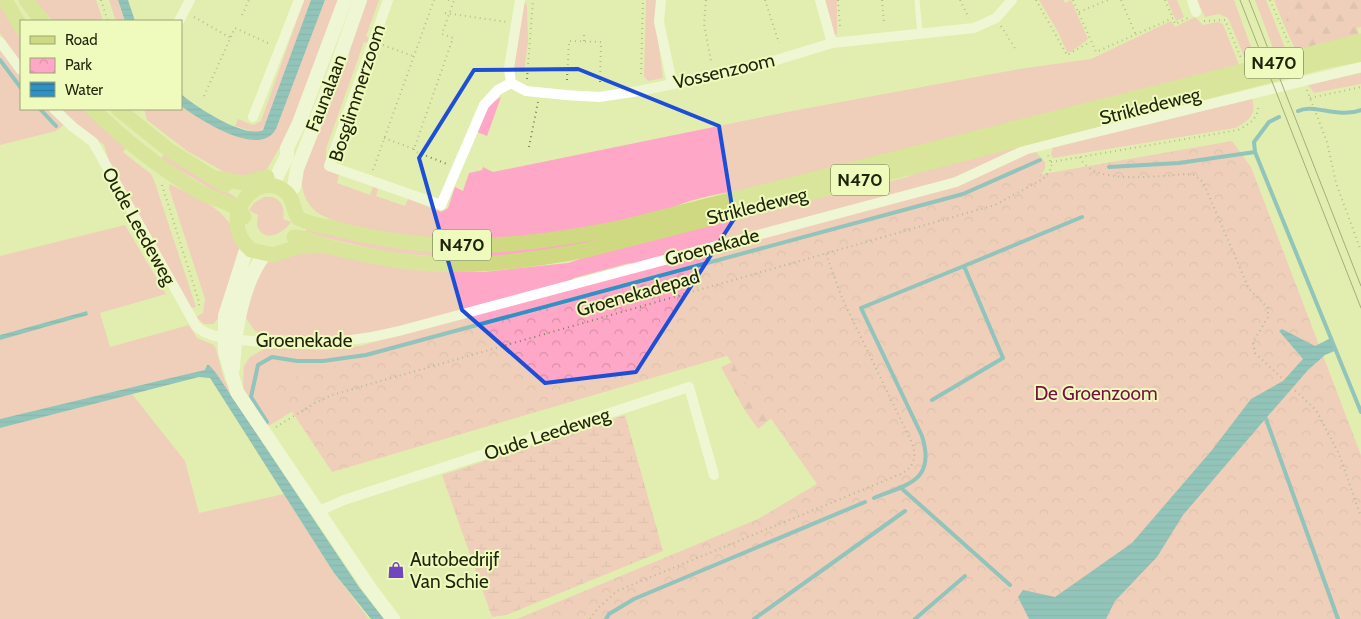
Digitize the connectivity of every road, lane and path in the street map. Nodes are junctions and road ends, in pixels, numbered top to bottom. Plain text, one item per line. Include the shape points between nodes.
1 (5, 0) edge
2 (26, 0) edge
3 (101, 0) edge
4 (190, 0) edge
5 (249, 0) edge
6 (299, 0) edge
7 (345, 0) edge
8 (360, 0) edge
9 (388, 0) edge
10 (434, 0) edge
11 (454, 0) edge
12 (520, 0) edge
13 (533, 0) edge
14 (643, 0) edge
15 (660, 0) edge
16 (706, 0) edge
17 (765, 0) edge
18 (820, 0) edge
19 (838, 0) edge
20 (882, 0) edge
21 (917, 0) edge
22 (960, 0) edge
23 (1012, 0) edge
24 (1036, 0) edge
25 (1073, 0) edge
26 (1108, 0) edge
27 (1121, 0) edge
28 (1165, 0) edge
29 (1192, 0) edge
30 (1270, 0) edge
31 (184, 12) junction
32 (1079, 12) junction
33 (1196, 12) junction
34 (445, 13) dead end
35 (449, 13) junction
36 (242, 15) dead end
37 (996, 18) junction
38 (1173, 18) junction
39 (41, 20) edge
40 (108, 20) edge
41 (180, 20) edge
42 (884, 23) dead end
43 (516, 24) junction
44 (20, 25) edge
45 (974, 28) junction
46 (920, 34) junction
47 (584, 35) dead end
48 (1136, 35) junction
49 (231, 38) junction
50 (584, 41) junction
51 (1091, 41) junction
52 (1361, 41) edge
53 (0, 42) edge
54 (373, 42) junction
55 (836, 42) junction
56 (779, 43) dead end
57 (1290, 45) dead end
58 (280, 48) junction
59 (1016, 50) dead end
60 (1361, 54) edge
61 (413, 56) junction
62 (1241, 58) dead end
63 (711, 61) dead end
64 (1361, 67) edge
65 (20, 69) edge
66 (641, 74) dead end
67 (567, 80) dead end
68 (600, 82) dead end
69 (511, 83) junction
70 (672, 83) junction
71 (1305, 85) dead end
72 (1361, 87) edge
73 (526, 91) junction
74 (540, 92) junction
75 (204, 96) dead end
76 (1257, 98) dead end
77 (1310, 98) junction
78 (55, 110) edge
79 (94, 110) edge
80 (119, 110) edge
81 (253, 117) dead end
82 (384, 138) junction
83 (1045, 145) junction
84 (529, 148) dead end
85 (414, 149) junction
86 (1080, 157) junction
87 (1052, 162) junction
88 (457, 168) junction
89 (272, 180) junction
90 (369, 180) junction
91 (162, 185) dead end
92 (294, 187) junction
93 (249, 188) junction
94 (237, 214) junction
95 (303, 216) junction
96 (295, 242) junction
97 (247, 247) junction
98 (267, 250) junction
99 (1361, 251) edge
100 (826, 254) junction
101 (199, 302) dead end
102 (229, 338) junction
103 (265, 434) junction
104 (714, 475) dead end
105 (319, 511) junction
106 (1361, 517) edge
107 (393, 619) edge
108 (590, 619) edge

1 - 44 main road
2 - 39 main road
3 - 40 path
4 - 31 street
5 - 36 path
6 - 58 street
7 - 89 street, Faunalaan via 287,148 287,156
8 - 92 street, Faunalaan via 297,169
9 - 54 street, Bosglimmerzoom
10 - 61 path
11 - 35 path
12 - 43 street
13 - 73 path
14 - 66 path
15 - 70 street via 659,22
16 - 63 path via 704,24
17 - 56 path
18 - 55 street
19 - 55 path
20 - 42 path
21 - 46 lane
22 - 45 path
23 - 37 street, Vossenzoom
24 - 51 path via 1067,55
25 - 32 path
26 - 32 path
27 - 48 path
28 - 38 path
29 - 33 street
30 - 57 path
31 - 41 street
31 - 49 path
32 - 51 path
33 - 38 path via 1175,24
33 - 62 path via 1202,20 1225,20
34 - 35 path
35 - 43 path
35 - 85 path via 442,34 453,38
37 - 45 street, Vossenzoom
37 - 59 path
38 - 48 path
43 - 69 street via 509,68
45 - 46 street, Vossenzoom
46 - 55 street, Vossenzoom
47 - 50 path
48 - 51 path via 1096,52
49 - 58 path via 236,28
49 - 75 path
50 - 67 path via 569,41
50 - 68 path via 601,42
52 - 95 main road, Strikledeweg / N470 via 592,233 538,242 488,247 396,242 333,228 323,220
53 - 65 street
54 - 61 path
54 - 90 street, Bosglimmerzoom via 328,166
55 - 70 street, Vossenzoom via 751,68
58 - 81 street
60 - 96 main road, Strikledeweg / N470 via 545,258 490,265 436,265
61 - 82 path
64 - 83 street, Groenekade
69 - 73 street, Vossenzoom
69 - 88 street, Bosglimmerzoom via 498,90 484,106
70 - 74 street, Vossenzoom via 599,96
71 - 77 path
72 - 77 path
73 - 74 street, Vossenzoom
74 - 84 path
76 - 86 path via 1257,114 1252,122 1238,130
77 - 99 path
78 - 102 street, Oude Leedeweg via 93,142 196,326 205,335
79 - 94 main road via 170,174 206,196 217,199
80 - 93 main road via 169,150 217,178
82 - 85 path
82 - 90 path
83 - 87 path
83 - 102 street, Groenekade via 1027,149 956,182 367,339 315,344
85 - 88 path
86 - 87 path
86 - 106 path via 1088,167 1106,175 1153,177 1188,174 1199,178 1249,289 1268,308 1268,316 1255,336 1253,347 1260,359 1316,410 1348,476
87 - 100 path, Groenekadepad via 1043,179 996,205
88 - 90 street, Bosglimmerzoom via 441,205
89 - 92 main road
89 - 93 main road
89 - 95 main road via 288,194 295,214
91 - 101 path, Oude Leedeweg
92 - 95 main road via 301,198
93 - 94 main road
94 - 97 main road via 239,234
94 - 98 main road via 243,216 252,238
95 - 96 main road
96 - 98 main road, N470
97 - 98 main road
97 - 102 street via 227,305
98 - 102 street
100 - 103 path, Groenekadepad via 332,395
100 - 108 path via 842,298 912,443 915,456 911,467 901,474 617,592
102 - 103 street via 225,352 243,403
103 - 105 street
104 - 105 street, Oude Leedeweg via 689,388 344,500
105 - 107 street

